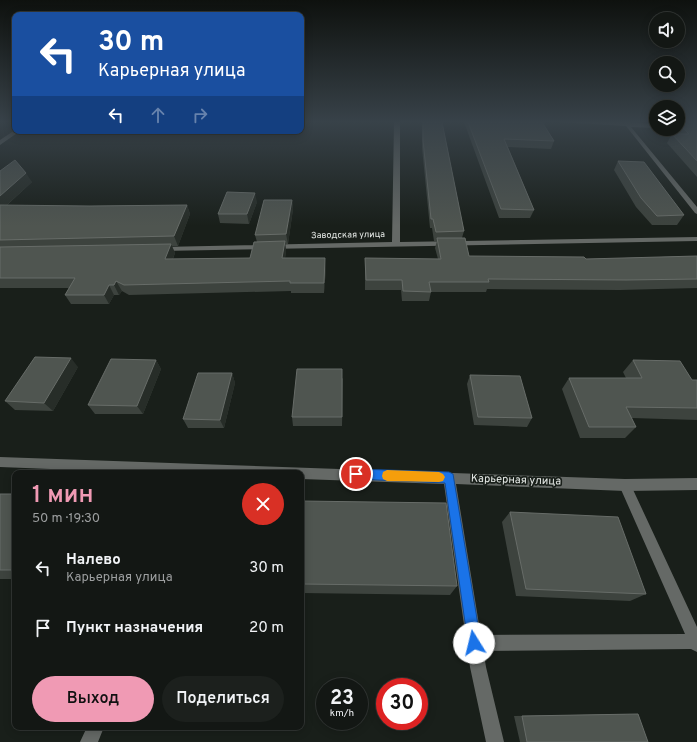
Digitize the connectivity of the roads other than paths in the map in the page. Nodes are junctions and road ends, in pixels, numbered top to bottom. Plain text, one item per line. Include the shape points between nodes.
1 (397, 157) edge
2 (653, 157) edge
3 (697, 212) edge
4 (697, 239) edge
5 (396, 244) junction
6 (151, 250) edge
7 (0, 462) edge
8 (164, 470) edge
9 (304, 474) edge
10 (449, 478) junction
11 (697, 484) edge
12 (625, 485) junction
13 (474, 643) junction
14 (696, 643) edge
15 (95, 730) edge
16 (89, 742) edge
17 (495, 742) edge

1 - 5 street
2 - 3 street
4 - 5 street, Заводская улица
5 - 6 street, Заводская улица
7 - 8 street, Карьерная улица
9 - 10 street, Карьерная улица
10 - 12 street, Карьерная улица
10 - 13 street
11 - 12 street, Карьерная улица
12 - 14 street
13 - 14 street
13 - 17 street
15 - 16 street

